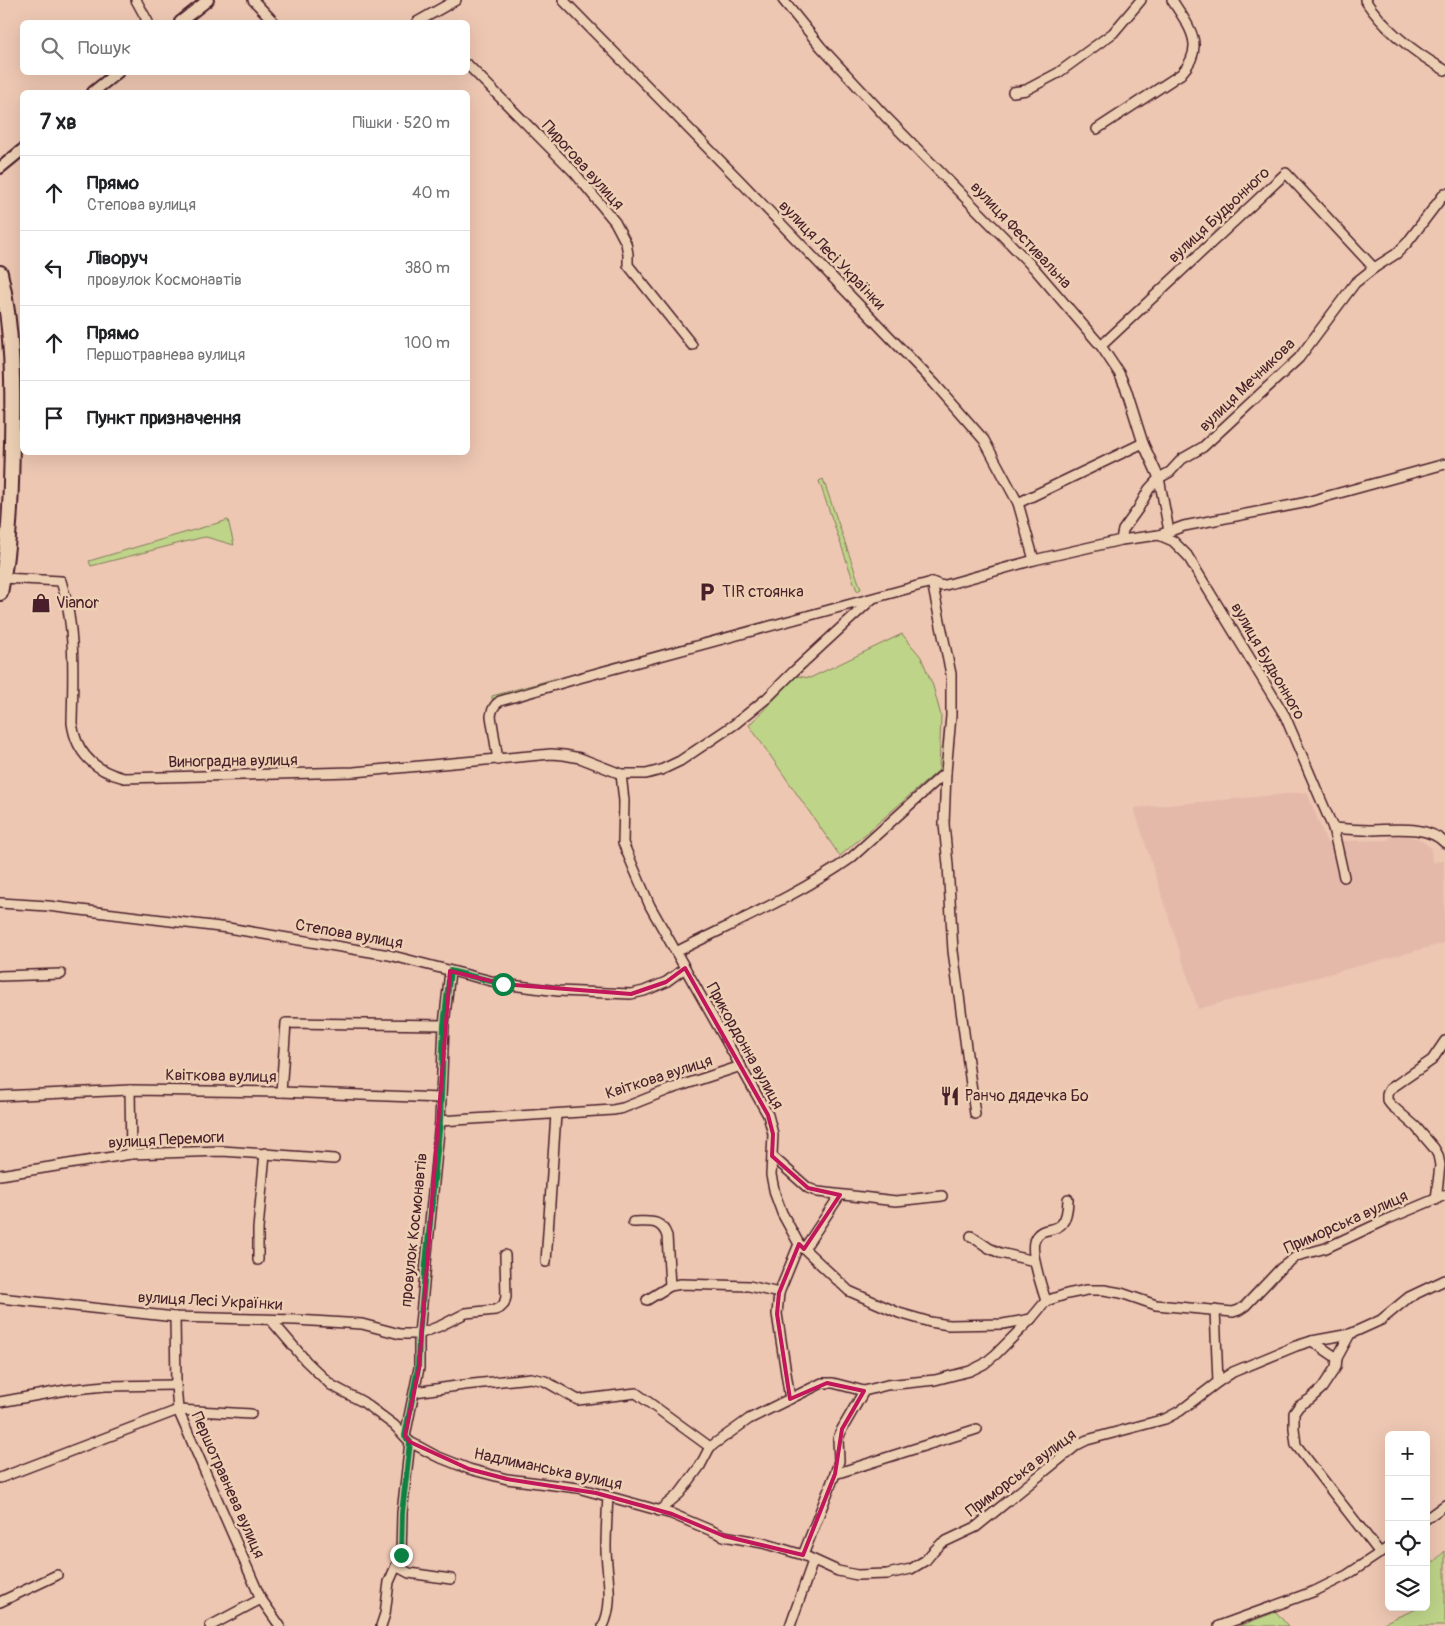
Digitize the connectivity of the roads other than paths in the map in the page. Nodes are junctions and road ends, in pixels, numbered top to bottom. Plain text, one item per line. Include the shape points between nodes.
1 (136, 0) edge
2 (208, 0) edge
3 (254, 0) edge
4 (456, 0) edge
5 (564, 0) edge
6 (784, 0) edge
7 (1141, 0) edge
8 (1172, 0) edge
9 (1365, 0) edge
10 (147, 20) edge
11 (183, 20) edge
12 (272, 20) edge
13 (424, 20) edge
14 (470, 67) edge
15 (1445, 70) edge
16 (114, 75) edge
17 (96, 90) edge
18 (1013, 92) dead end
19 (1097, 129) dead end
20 (20, 152) edge
21 (0, 168) edge
22 (1445, 193) edge
23 (1374, 268) junction
24 (0, 273) edge
25 (692, 345) dead end
26 (1100, 346) junction
27 (1142, 442) junction
28 (1445, 464) edge
29 (1159, 478) junction
30 (1018, 504) junction
31 (5, 507) edge
32 (1169, 531) junction
33 (1160, 535) junction
34 (1122, 540) junction
35 (1034, 560) junction
36 (3, 578) junction
37 (932, 582) junction
38 (0, 592) edge
39 (872, 599) junction
40 (498, 760) junction
41 (946, 772) junction
42 (621, 774) junction
43 (1333, 828) junction
44 (1445, 843) edge
45 (1344, 877) dead end
46 (0, 903) edge
47 (676, 952) junction
48 (685, 968) junction
49 (450, 971) junction
50 (61, 974) dead end
51 (0, 976) edge
52 (444, 1025) junction
53 (1445, 1041) edge
54 (741, 1066) junction
55 (130, 1090) junction
56 (281, 1092) junction
57 (0, 1096) edge
58 (441, 1098) junction
59 (556, 1114) junction
60 (975, 1114) dead end
61 (440, 1121) junction
62 (265, 1153) junction
63 (131, 1154) junction
64 (772, 1156) junction
65 (334, 1159) dead end
66 (0, 1175) edge
67 (840, 1195) junction
68 (1445, 1195) edge
69 (942, 1196) dead end
70 (1068, 1199) dead end
71 (1436, 1200) junction
72 (633, 1222) dead end
73 (971, 1236) dead end
74 (802, 1247) junction
75 (505, 1255) dead end
76 (258, 1260) dead end
77 (1035, 1261) junction
78 (546, 1262) dead end
79 (1445, 1280) edge
80 (670, 1286) junction
81 (779, 1293) junction
82 (0, 1298) edge
83 (648, 1300) dead end
84 (1046, 1301) junction
85 (1215, 1310) junction
86 (175, 1317) junction
87 (1031, 1319) junction
88 (271, 1320) junction
89 (419, 1334) junction
90 (1350, 1334) junction
91 (1312, 1342) junction
92 (1337, 1358) junction
93 (1218, 1382) junction
94 (176, 1386) junction
95 (864, 1391) junction
96 (415, 1392) junction
97 (790, 1399) junction
98 (0, 1402) edge
99 (178, 1410) junction
100 (250, 1414) dead end
101 (977, 1429) dead end
102 (408, 1439) junction
103 (710, 1447) junction
104 (836, 1474) junction
105 (0, 1478) edge
106 (608, 1496) junction
107 (1445, 1505) edge
108 (659, 1511) junction
109 (1430, 1516) edge
110 (1385, 1550) edge
111 (1380, 1553) junction
112 (803, 1555) junction
113 (813, 1560) junction
114 (396, 1566) junction
115 (57, 1575) dead end
116 (451, 1578) dead end
117 (261, 1600) junction
118 (0, 1602) edge
119 (210, 1626) edge
120 (280, 1626) edge
121 (381, 1626) edge
122 (603, 1626) edge
123 (790, 1626) edge
124 (1219, 1626) edge

1 - 10 street
2 - 11 street
3 - 12 street
4 - 13 street
5 - 30 street, вулиця Лесі Українки via 940,390 984,440
6 - 26 street, вулиця Фестивальна via 821,47 1034,268
7 - 18 street via 1113,33 1058,73 1026,90
8 - 19 street via 1186,22 1194,45 1189,66
9 - 15 street via 1393,32
14 - 25 street, Пирогова вулиця via 574,172 615,222 626,242 628,266
16 - 17 street
20 - 21 street
22 - 23 street, вулиця Мечникова via 1408,243
23 - 26 street, вулиця Будьонного via 1286,173
23 - 29 street, вулиця Мечникова via 1355,283 1299,358 1203,447
24 - 31 highway via 8,318 13,393
26 - 27 street, вулиця Фестивальна via 1126,389
27 - 29 street, вулиця Фестивальна
27 - 30 street
28 - 32 street via 1303,503
29 - 32 street, вулиця Фестивальна
29 - 34 street, вулиця Мечникова via 1123,530
30 - 35 street, вулиця Лесі Українки
31 - 36 highway
32 - 33 street
33 - 34 street
33 - 43 street, вулиця Будьонного via 1173,541 1187,554 1285,716
34 - 35 street
35 - 37 street via 942,586
36 - 38 highway
36 - 40 street, Виноградна вулиця via 61,582 72,630 73,734 88,758 110,775 142,778 354,772
37 - 39 street
37 - 41 street via 951,674
39 - 40 street via 500,701 491,716
39 - 42 street via 735,724 661,770
40 - 42 street, Виноградна вулиця via 564,755
41 - 47 street via 834,870
41 - 60 street via 944,824 952,951
42 - 47 street, Прикордонна вулиця via 623,843 650,906
43 - 44 street via 1401,828 1421,831
43 - 45 street, вулиця Будьонного
46 - 49 street, Степова вулиця via 228,928 389,955
47 - 48 street, Прикордонна вулиця
48 - 49 street, Степова вулиця via 666,982 631,994 558,991 503,984
48 - 54 street, Прикордонна вулиця
49 - 52 street, провулок Космонавтів
50 - 51 street
52 - 56 street via 286,1023
52 - 58 street, провулок Космонавтів
53 - 71 street via 1432,1060 1387,1094 1391,1105 1434,1148 1440,1165
54 - 59 street, Квіткова вулиця via 623,1108
54 - 64 street, Прикордонна вулиця via 769,1120 773,1134
55 - 56 street, Квіткова вулиця
55 - 57 street, Квіткова вулиця
55 - 63 street
56 - 58 street, Квіткова вулиця
58 - 61 street, провулок Космонавтів
59 - 61 street, Квіткова вулиця
59 - 78 street
61 - 89 street, провулок Космонавтів
62 - 63 street, вулиця Перемоги
62 - 65 street, вулиця Перемоги
62 - 76 street
63 - 66 street, вулиця Перемоги
64 - 67 street via 808,1188
64 - 74 street, Прикордонна вулиця via 775,1194
67 - 69 street via 896,1201
67 - 74 street
68 - 71 street, Приморська вулиця
70 - 77 street via 1068,1213 1062,1225 1040,1233 1035,1239
71 - 85 street, Приморська вулиця via 1326,1248 1297,1256 1239,1310
72 - 80 street via 652,1222 664,1229
73 - 77 street via 1000,1253
74 - 81 street
74 - 87 street, Прикордонна вулиця via 848,1291 899,1313 949,1325 1003,1324
75 - 89 street via 506,1297 500,1308 466,1313
77 - 84 street
79 - 90 street, Приморська вулиця via 1409,1297 1381,1320
80 - 81 street via 749,1286
80 - 83 street
81 - 97 street via 779,1335
82 - 86 street, вулиця Лесі Українки
84 - 85 street via 1087,1290 1104,1290 1156,1305
84 - 87 street
85 - 93 street
86 - 88 street, вулиця Лесі Українки
86 - 94 street, Першотравнева вулиця
87 - 95 street via 996,1354 970,1371
88 - 89 street, вулиця Лесі Українки via 362,1324 400,1334
88 - 102 street, Надлиманська вулиця via 319,1375 379,1413
89 - 96 street, провулок Космонавтів
90 - 91 street, Приморська вулиця
90 - 92 street
91 - 92 street
91 - 93 street, Приморська вулиця via 1233,1372
92 - 111 street via 1336,1367 1322,1388 1294,1413 1296,1445
93 - 113 street, Приморська вулиця via 1165,1419 1077,1445 976,1527 942,1543 926,1560 911,1569 857,1575
94 - 98 street via 105,1386
94 - 99 street, Першотравнева вулиця
95 - 97 street via 822,1383
95 - 104 street via 838,1439
96 - 102 street, провулок Космонавтів
96 - 103 street via 531,1378 578,1400 636,1393
97 - 103 street via 749,1418
99 - 100 street
99 - 105 street
99 - 117 street, Першотравнева вулиця
101 - 104 street
102 - 106 street, Надлиманська вулиця via 436,1456 469,1469 507,1479 578,1488
102 - 114 street via 401,1555
103 - 108 street via 680,1493
104 - 112 street
106 - 108 street, Надлиманська вулиця
106 - 122 street via 606,1550 610,1580
107 - 109 street
108 - 112 street, Надлиманська вулиця via 724,1536
110 - 111 street
111 - 124 street via 1315,1591
112 - 113 street, Приморська вулиця
113 - 123 street
114 - 116 street via 409,1573
114 - 121 street via 389,1582
115 - 118 street
117 - 119 street
117 - 120 street, Першотравнева вулиця

